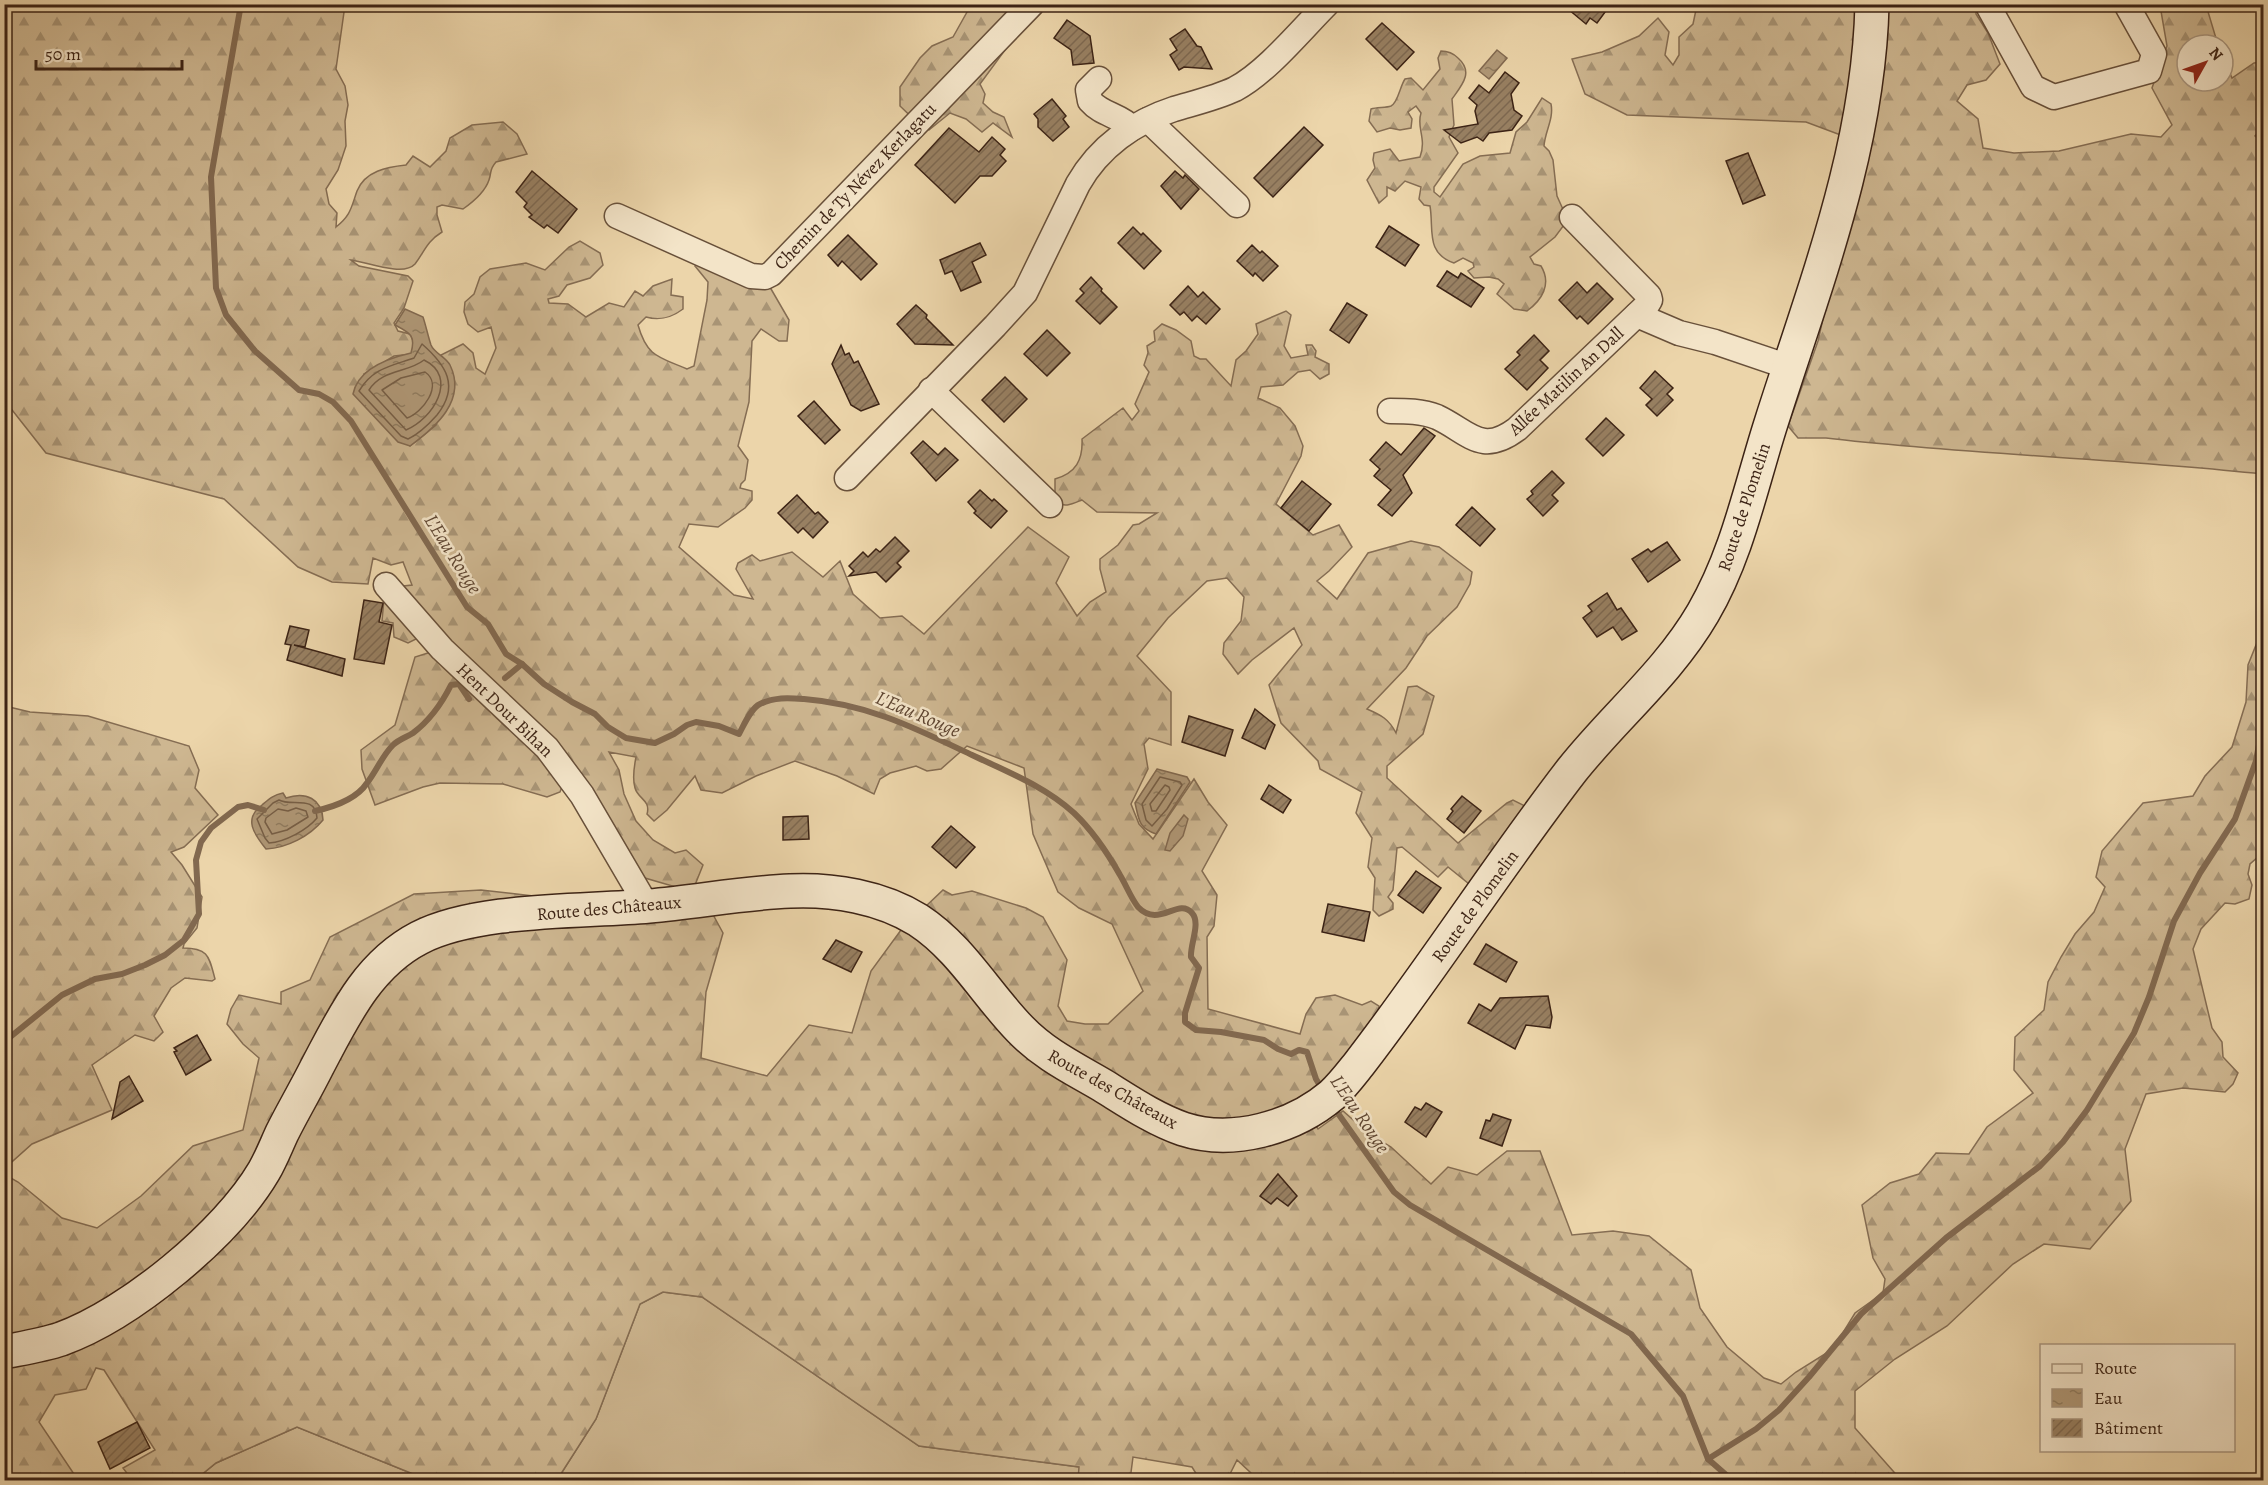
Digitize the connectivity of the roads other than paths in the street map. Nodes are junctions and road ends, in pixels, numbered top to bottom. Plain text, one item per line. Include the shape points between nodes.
1 (1032, 4) edge
2 (1327, 4) edge
3 (1872, 4) edge
4 (1987, 4) edge
5 (2126, 4) edge
6 (1099, 79) dead end
7 (1140, 124) junction
8 (1237, 205) dead end
9 (617, 216) dead end
10 (1572, 217) dead end
11 (1638, 315) junction
12 (1789, 367) junction
13 (931, 390) junction
14 (1390, 411) dead end
15 (847, 478) dead end
16 (1050, 505) dead end
17 (386, 585) dead end
18 (648, 906) junction
19 (1326, 1099) joint
20 (4, 1352) edge

1 - 9 street, Chemin de Ty Névez Kerlagatu via 771,274 751,276
2 - 7 street via 1245,82
3 - 12 street, Route de Plomelin via 1870,51 1846,181
4 - 5 street via 2032,87 2054,97 2149,71 2154,54
6 - 7 street via 1088,90 1090,101 1102,111
7 - 8 street
7 - 13 street via 1106,148 1086,171 1025,292
10 - 11 street, Allée Matilin An Dall via 1649,296
11 - 12 street, Allée Matilin An Dall via 1678,333
11 - 14 street, Allée Matilin An Dall via 1502,439 1474,440 1434,416
12 - 19 street, Route de Plomelin via 1739,534 1722,578 1696,626 1657,677 1572,771 1376,1042
13 - 15 street
13 - 16 street
17 - 18 street, Hent Dour Bihan via 442,648 547,748 582,795
18 - 19 street, Route des Châteaux via 792,891 836,893 879,902 914,918 948,945 1017,1026 1043,1050 1132,1104 1187,1130 1220,1135 1251,1132 1290,1120
18 - 20 street, Route des Châteaux via 465,923 419,938 398,952 373,973 355,997 265,1170 217,1230 152,1286 94,1323 62,1338

